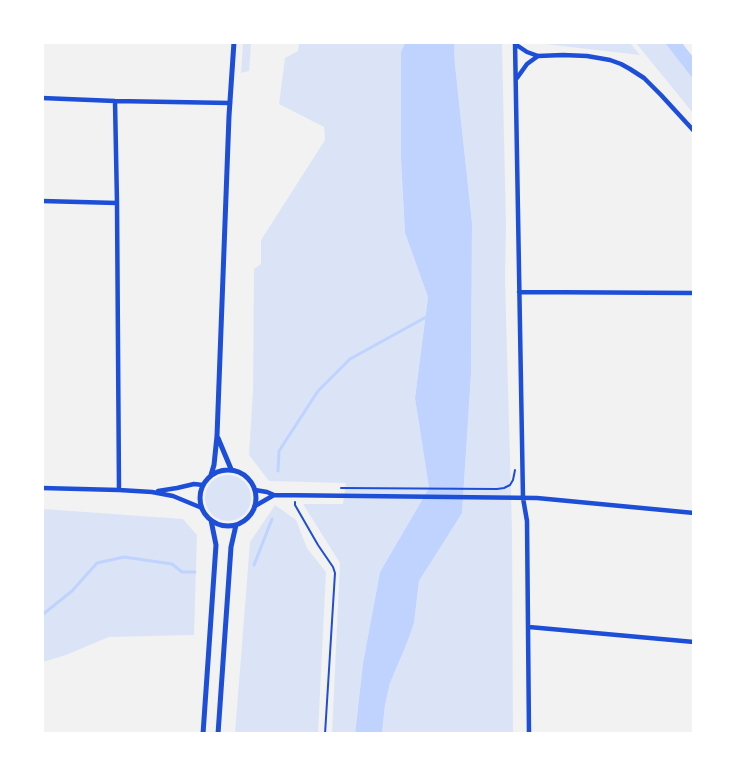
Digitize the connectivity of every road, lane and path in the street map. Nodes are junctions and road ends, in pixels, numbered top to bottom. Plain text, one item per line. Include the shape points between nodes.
1 (234, 42) edge
2 (515, 43) edge
3 (538, 56) junction
4 (516, 79) junction
5 (42, 98) edge
6 (115, 101) junction
7 (230, 103) junction
8 (694, 131) edge
9 (42, 201) edge
10 (117, 203) junction
11 (519, 292) junction
12 (694, 293) edge
13 (217, 436) junction
14 (231, 470) junction
15 (211, 475) junction
16 (511, 483) dead end
17 (203, 485) junction
18 (42, 488) edge
19 (341, 488) dead end
20 (119, 490) junction
21 (255, 490) junction
22 (152, 492) junction
23 (274, 495) junction
24 (523, 498) junction
25 (295, 502) dead end
26 (255, 506) junction
27 (202, 508) junction
28 (694, 513) edge
29 (211, 520) junction
30 (236, 525) junction
31 (529, 627) junction
32 (694, 642) edge
33 (203, 734) edge
34 (218, 734) edge
35 (325, 734) edge
36 (529, 734) edge

1 - 7 street
2 - 3 street
2 - 4 street
3 - 4 street
3 - 8 street via 587,56 621,64 644,78
4 - 11 street
5 - 6 street
6 - 7 street
6 - 10 street
7 - 13 street
9 - 10 street
10 - 20 street
11 - 12 street
11 - 24 street
13 - 14 street
13 - 15 street
14 - 15 street
14 - 21 street via 244,474
15 - 17 street
16 - 19 path via 497,489
17 - 22 street
17 - 27 street via 200,492
18 - 20 street
20 - 22 street
21 - 23 street
21 - 26 street
22 - 27 street via 173,496
23 - 24 street
23 - 26 street
24 - 28 street
24 - 31 street via 527,521
25 - 35 path via 335,573
26 - 30 street via 248,518
27 - 29 street
29 - 30 street via 218,525
29 - 33 street via 216,546
30 - 34 street via 231,547
31 - 32 street
31 - 36 street

